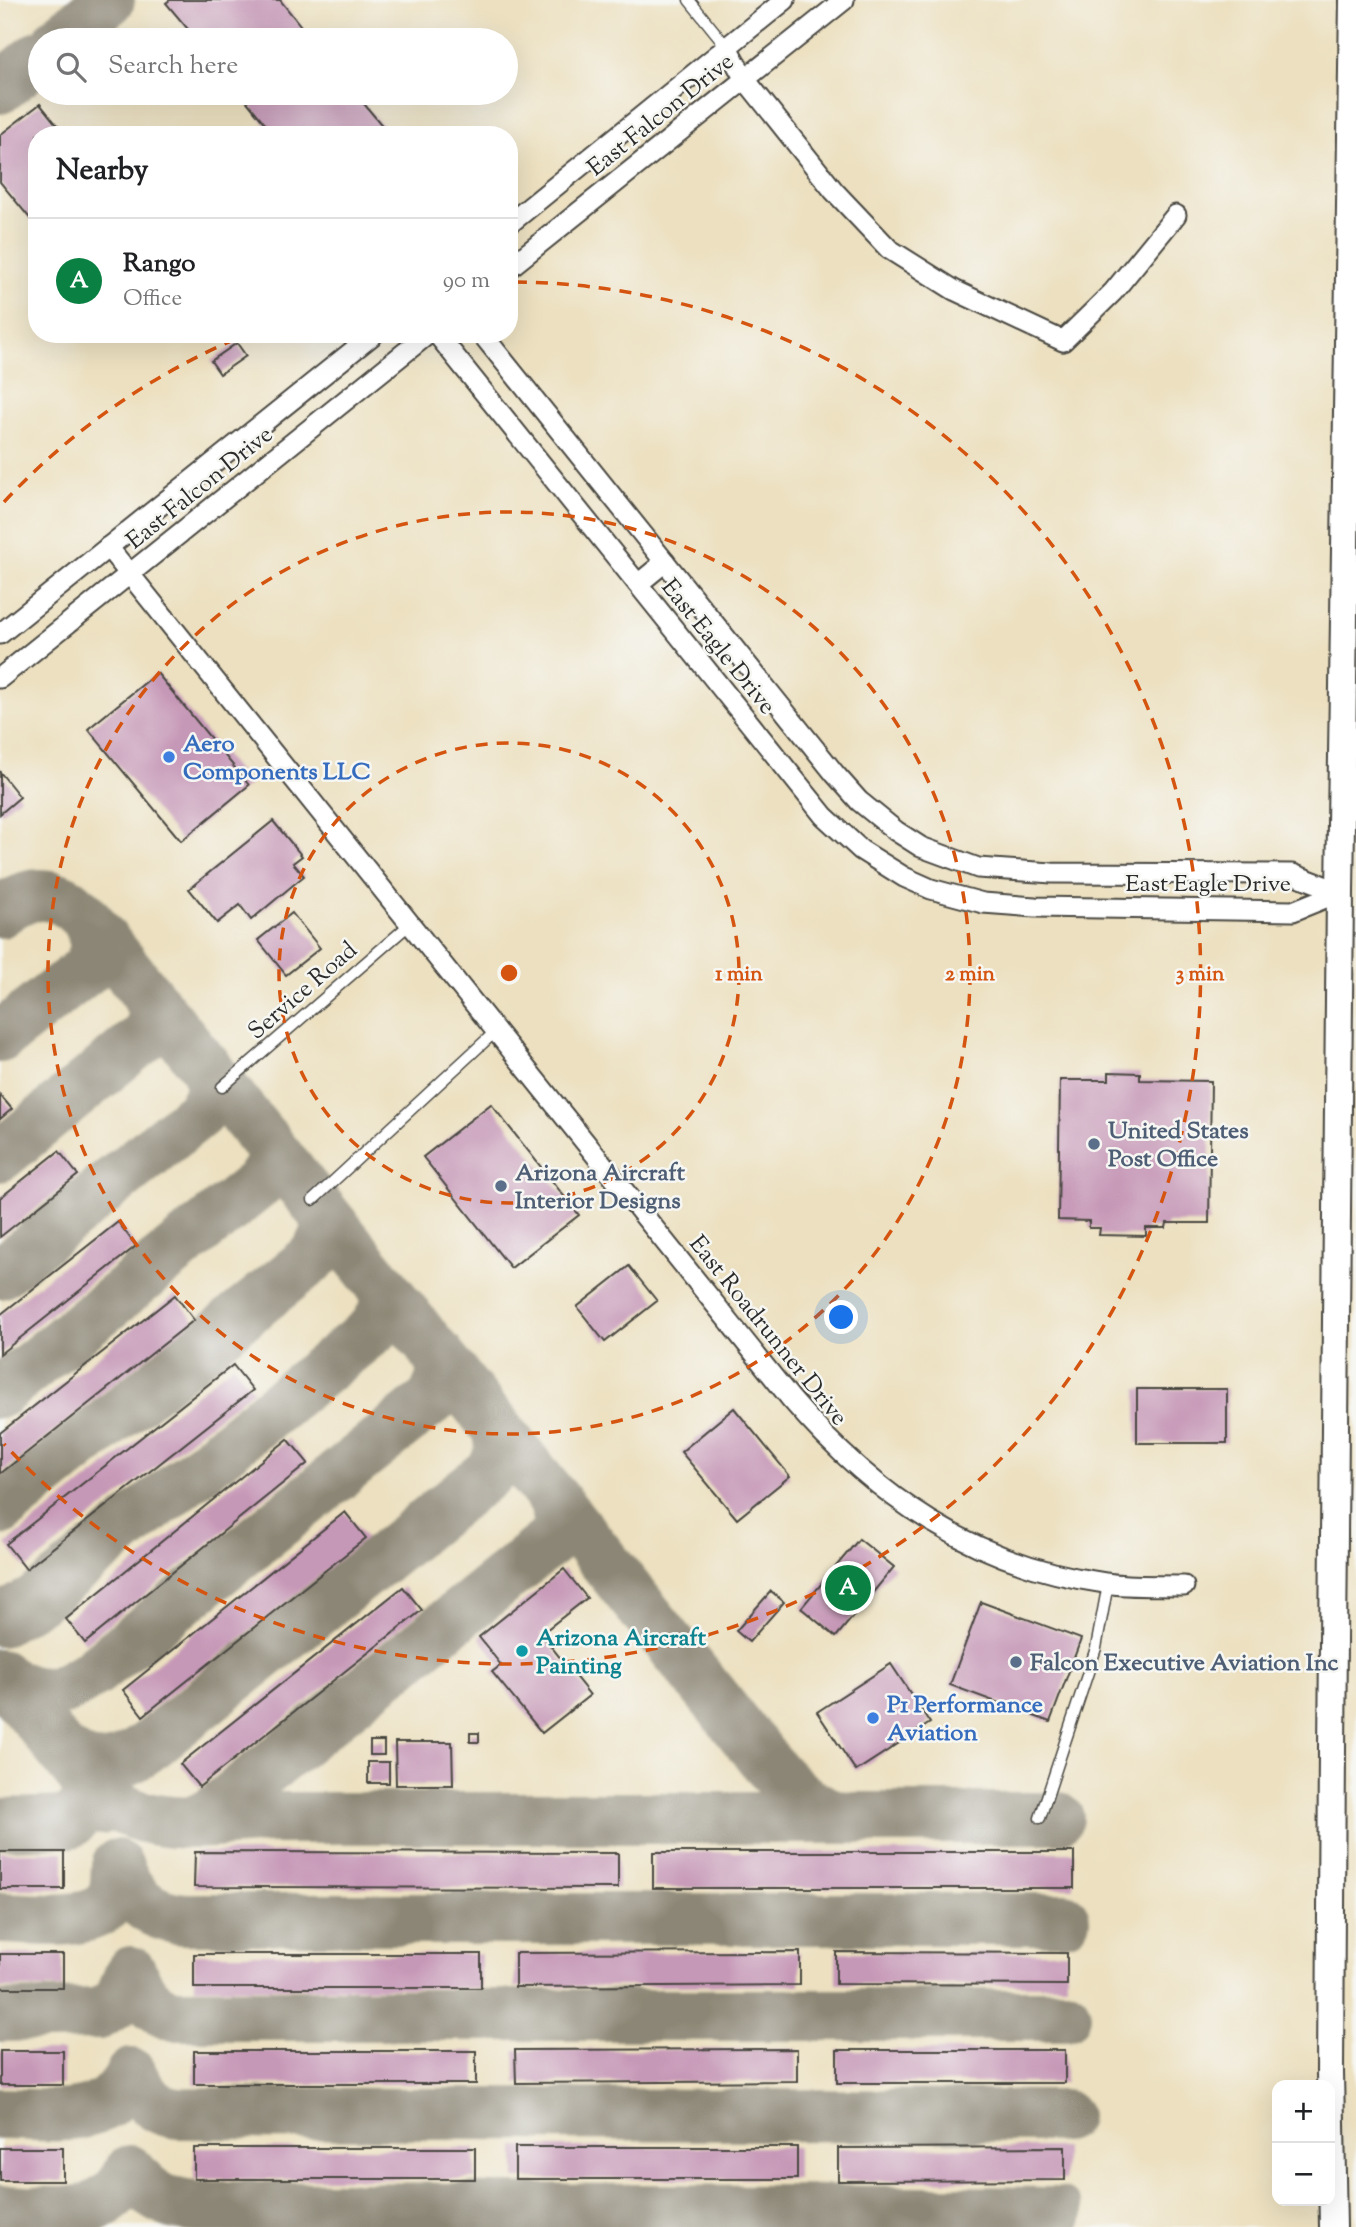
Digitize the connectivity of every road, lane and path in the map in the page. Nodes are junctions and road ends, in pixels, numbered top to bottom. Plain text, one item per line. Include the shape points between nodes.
1 (689, 0) edge
2 (785, 0) edge
3 (844, 0) edge
4 (1353, 0) edge
5 (727, 47) junction
6 (744, 78) junction
7 (1176, 215) dead end
8 (518, 217) edge
9 (1354, 257) edge
10 (518, 261) edge
11 (363, 343) edge
12 (417, 343) edge
13 (445, 343) edge
14 (489, 343) edge
15 (108, 547) junction
16 (665, 562) junction
17 (129, 574) junction
18 (638, 584) junction
19 (0, 634) edge
20 (0, 678) edge
21 (1340, 892) junction
22 (410, 924) junction
23 (495, 1031) junction
24 (222, 1087) dead end
25 (313, 1200) dead end
26 (1108, 1584) junction
27 (1184, 1586) dead end
28 (1040, 1818) dead end
29 (1333, 2227) edge

1 - 5 lane
2 - 5 street, East Falcon Drive
3 - 6 street, East Falcon Drive
4 - 9 main road
5 - 6 street
5 - 8 street, East Falcon Drive
6 - 7 street via 834,191 890,249 954,290 1063,341 1113,292
6 - 10 street, East Falcon Drive
9 - 21 main road
11 - 15 street, East Falcon Drive
12 - 17 street, East Falcon Drive
13 - 18 street, East Eagle Drive
14 - 16 street, East Eagle Drive
15 - 17 street, East Roadrunner Drive
15 - 19 street, East Falcon Drive
16 - 18 street
16 - 21 street, East Eagle Drive via 859,801 920,847 1000,870 1293,874
17 - 20 street, East Falcon Drive
17 - 22 street, East Roadrunner Drive
18 - 21 street, East Eagle Drive via 824,816 861,850 904,877 960,898 1008,906 1293,911
21 - 29 main road via 1331,1792
22 - 23 street, East Roadrunner Drive
22 - 24 lane, Service Road
23 - 25 lane
23 - 26 street, East Roadrunner Drive via 791,1399 843,1457 912,1512 949,1532 1047,1572
26 - 27 street, East Roadrunner Drive
26 - 28 lane via 1096,1648

